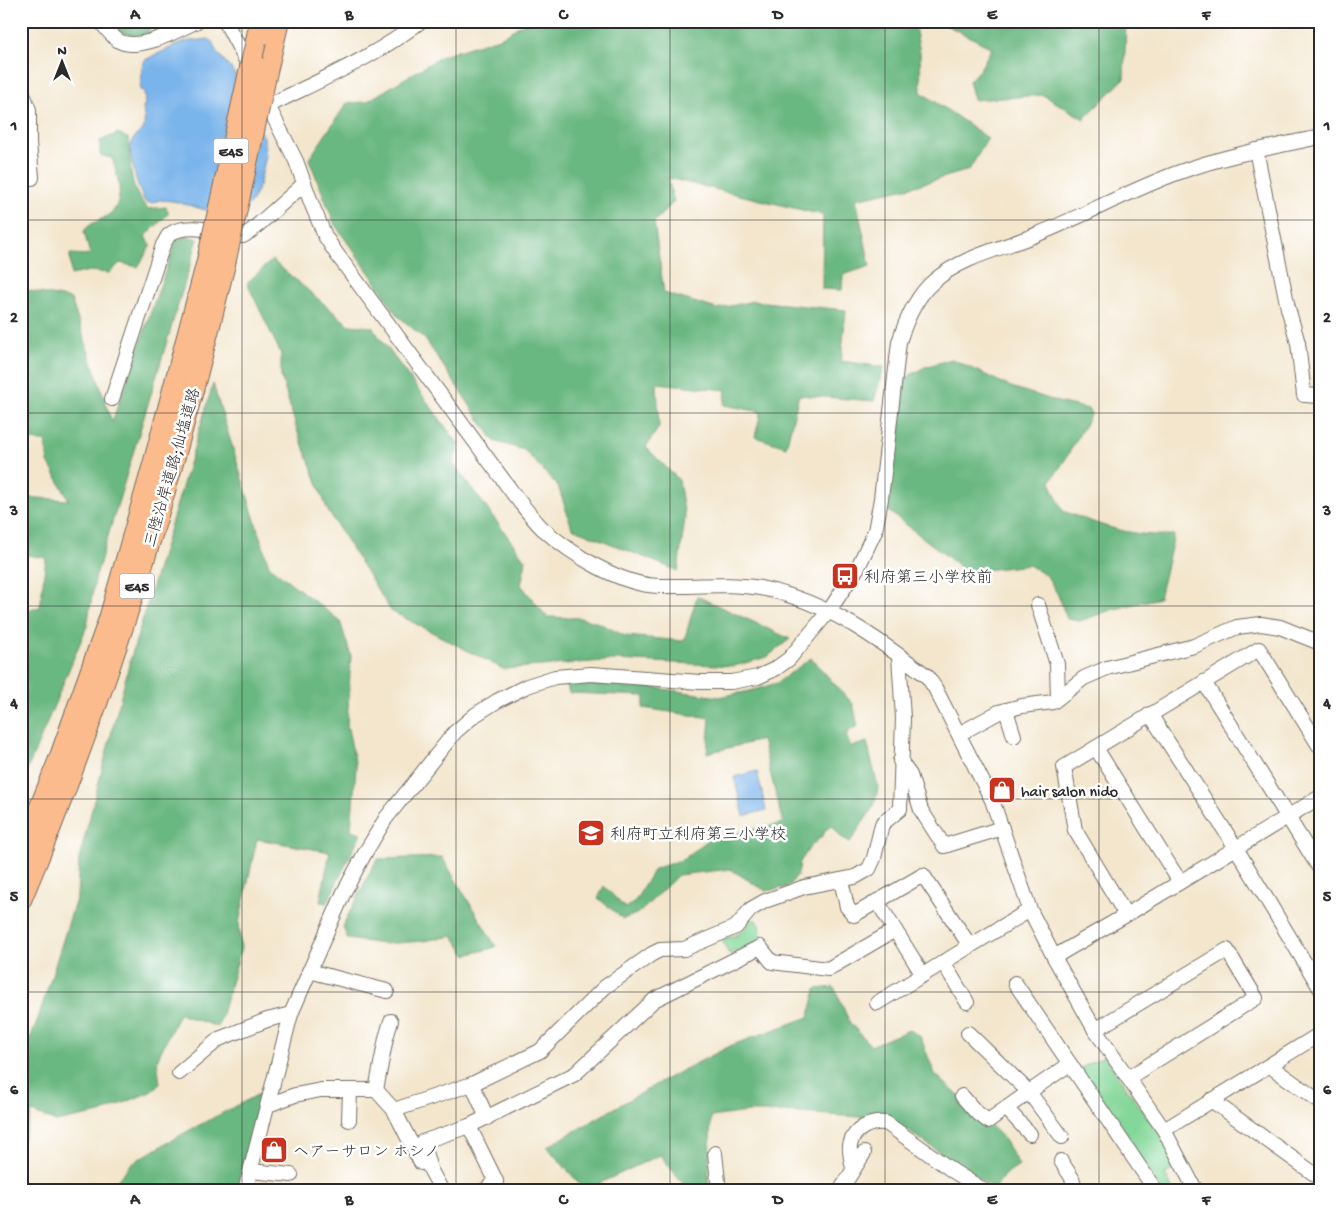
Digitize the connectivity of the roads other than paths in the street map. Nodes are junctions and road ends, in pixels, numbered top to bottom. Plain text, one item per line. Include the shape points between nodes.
1 (100, 21) edge
2 (197, 21) edge
3 (225, 21) edge
4 (260, 21) edge
5 (279, 21) edge
6 (421, 21) edge
7 (21, 88) edge
8 (268, 106) junction
9 (1320, 137) edge
10 (1256, 150) junction
11 (32, 178) dead end
12 (304, 184) junction
13 (216, 262) junction
14 (1320, 396) edge
15 (112, 400) dead end
16 (1038, 605) dead end
17 (829, 611) junction
18 (1320, 643) edge
19 (899, 656) junction
20 (1204, 682) junction
21 (1058, 698) junction
22 (1006, 710) junction
23 (1150, 714) junction
24 (959, 734) junction
25 (1014, 736) dead end
26 (1320, 747) edge
27 (1096, 748) junction
28 (900, 761) junction
29 (1320, 797) edge
30 (1288, 816) junction
31 (1002, 828) junction
32 (1236, 848) junction
33 (21, 854) edge
34 (1320, 869) edge
35 (841, 880) junction
36 (1180, 882) junction
37 (21, 900) edge
38 (877, 901) junction
39 (1030, 910) junction
40 (1126, 915) junction
41 (895, 930) junction
42 (970, 946) junction
43 (1054, 957) junction
44 (943, 962) junction
45 (309, 971) junction
46 (923, 975) junction
47 (1016, 983) dead end
48 (1320, 988) edge
49 (387, 991) dead end
50 (967, 1002) dead end
51 (877, 1003) dead end
52 (291, 1014) junction
53 (391, 1021) dead end
54 (1095, 1030) junction
55 (968, 1033) dead end
56 (1320, 1034) edge
57 (1070, 1064) junction
58 (1270, 1066) junction
59 (179, 1073) dead end
60 (1128, 1078) junction
61 (472, 1084) junction
62 (350, 1090) junction
63 (376, 1090) junction
64 (1029, 1092) junction
65 (962, 1096) dead end
66 (1211, 1100) junction
67 (1320, 1102) edge
68 (268, 1105) junction
69 (1006, 1108) junction
70 (394, 1110) junction
71 (487, 1118) junction
72 (349, 1120) dead end
73 (469, 1126) junction
74 (1164, 1130) junction
75 (1030, 1134) dead end
76 (1062, 1137) dead end
77 (715, 1153) dead end
78 (864, 1153) dead end
79 (1061, 1162) dead end
80 (251, 1170) junction
81 (853, 1170) junction
82 (291, 1175) dead end
83 (1320, 1178) edge
84 (245, 1191) edge
85 (432, 1191) edge
86 (442, 1191) edge
87 (484, 1191) edge
88 (719, 1191) edge
89 (840, 1191) edge
90 (985, 1191) edge
91 (1076, 1191) edge
92 (1156, 1191) edge
93 (1196, 1191) edge

1 - 2 street via 118,40 131,44 149,42
3 - 8 street
4 - 13 highway, 三陸沿岸道路;仙塩道路 / E45, bridge
5 - 13 highway, 三陸沿岸道路;仙塩道路 / E45, bridge
6 - 8 street via 364,58
7 - 11 street via 29,110
8 - 12 street
9 - 10 street
10 - 14 street via 1298,343 1304,395
10 - 17 street via 1176,174 1072,220 966,261 934,281 906,320 899,342 875,530 858,567
12 - 15 street via 243,236 187,227 168,235
12 - 17 street via 326,236 353,278 515,496 562,544 593,564 642,584 764,589
13 - 33 highway, 三陸沿岸道路;仙塩道路 / E45 via 108,619 59,759
13 - 37 highway, 三陸沿岸道路;仙塩道路 / E45 via 202,360 164,499 126,622 75,766
16 - 21 street via 1057,664
17 - 19 street
17 - 45 street via 789,659 775,669 750,679 700,682 591,674 565,676 527,686 475,715 455,732 386,818 344,892
18 - 21 street via 1280,627 1261,624 1237,627 1194,646 1107,668 1084,678
19 - 24 street via 927,676
19 - 28 street
20 - 23 street
20 - 26 street via 1259,649
20 - 30 street
21 - 22 street via 1054,702
22 - 24 street
22 - 25 street
23 - 27 street
23 - 32 street
24 - 31 street via 992,800
27 - 36 street
27 - 40 street via 1064,767 1075,830
28 - 31 street via 910,775 921,810 944,846
28 - 35 street via 900,809 882,824 869,869
29 - 30 street
30 - 32 street
30 - 34 street
31 - 39 street
32 - 36 street
32 - 48 street
35 - 38 street via 847,907 854,915
35 - 61 street via 804,887 765,901 751,909 736,927 684,949 660,950 652,954 605,987 540,1051
36 - 40 street
38 - 41 street
38 - 42 street via 923,875
39 - 42 street
39 - 43 street
40 - 43 street
41 - 46 street
41 - 71 street via 828,968 772,962 760,947 654,1000 575,1074
42 - 44 street
43 - 54 street
44 - 46 street
44 - 50 street
45 - 49 street
45 - 52 street
46 - 51 street
47 - 57 street
52 - 59 street via 266,1020 219,1039
52 - 68 street
53 - 63 street
54 - 60 street
54 - 60 street via 1227,950 1256,998
55 - 64 street
56 - 58 street
57 - 64 street
57 - 92 street
58 - 66 street
58 - 67 street
60 - 74 street
61 - 70 street
61 - 71 street
62 - 63 street
62 - 68 street via 321,1090
62 - 72 street
63 - 70 street
64 - 69 street
64 - 76 street
65 - 69 street via 988,1121
66 - 74 street
66 - 83 street
68 - 80 street
69 - 75 street
70 - 85 street via 419,1156
71 - 73 street
73 - 86 street via 422,1142 430,1170
73 - 87 street via 496,1181
74 - 93 street
77 - 88 street
78 - 81 street
79 - 91 street
80 - 82 street
80 - 84 street
81 - 89 street
81 - 90 street via 850,1145 856,1134 875,1122 886,1123

